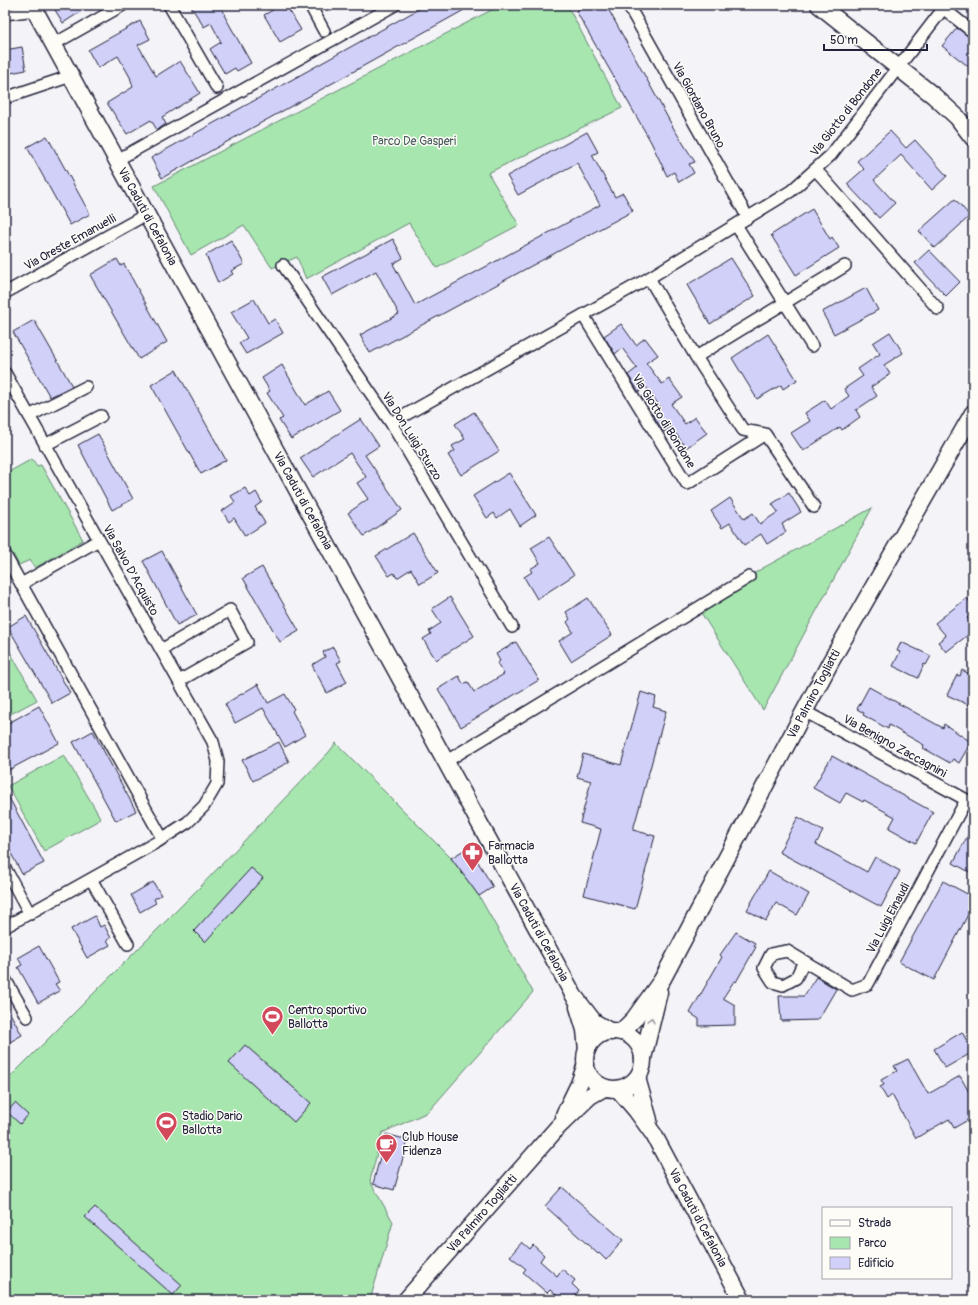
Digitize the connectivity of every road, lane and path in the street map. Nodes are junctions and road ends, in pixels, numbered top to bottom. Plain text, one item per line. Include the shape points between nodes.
1 (170, 5) edge
2 (310, 5) edge
3 (395, 5) edge
4 (628, 5) edge
5 (819, 5) edge
6 (120, 6) edge
7 (943, 6) edge
8 (34, 8) edge
9 (5, 14) edge
10 (324, 31) dead end
11 (973, 32) edge
12 (54, 44) junction
13 (897, 68) junction
14 (71, 76) junction
15 (217, 88) dead end
16 (5, 98) edge
17 (973, 138) edge
18 (117, 160) junction
19 (816, 170) junction
20 (147, 214) junction
21 (748, 218) junction
22 (736, 225) junction
23 (283, 265) dead end
24 (845, 266) dead end
25 (649, 278) junction
26 (5, 293) edge
27 (784, 303) junction
28 (938, 309) dead end
29 (583, 315) junction
30 (812, 346) dead end
31 (696, 357) junction
32 (5, 373) edge
33 (86, 387) dead end
34 (973, 413) edge
35 (29, 416) junction
36 (101, 416) dead end
37 (391, 424) junction
38 (765, 434) junction
39 (45, 445) junction
40 (814, 507) dead end
41 (99, 540) junction
42 (5, 555) edge
43 (749, 577) dead end
44 (21, 584) junction
45 (512, 626) dead end
46 (161, 650) junction
47 (179, 681) junction
48 (804, 711) junction
49 (445, 762) junction
50 (970, 801) edge
51 (162, 838) junction
52 (5, 868) edge
53 (91, 879) junction
54 (30, 914) junction
55 (5, 928) edge
56 (128, 944) dead end
57 (804, 961) dead end
58 (5, 979) edge
59 (662, 980) junction
60 (574, 996) junction
61 (27, 1017) dead end
62 (616, 1032) junction
63 (586, 1057) junction
64 (643, 1058) junction
65 (637, 1078) junction
66 (611, 1088) junction
67 (558, 1127) junction
68 (654, 1135) junction
69 (406, 1300) edge
70 (742, 1300) edge

1 - 15 street
2 - 10 street
3 - 18 street
4 - 21 street, Via Giordano Bruno
5 - 13 street
6 - 12 street
7 - 11 street
7 - 13 street, Via Giotto di Bondone
8 - 9 street
8 - 12 street, Via Caduti di Cefalonia
12 - 14 street, Via Caduti di Cefalonia
13 - 17 street via 934,96
13 - 19 street, Via Giotto di Bondone via 831,155
14 - 16 street
14 - 18 street, Via Caduti di Cefalonia
18 - 20 street, Via Caduti di Cefalonia
19 - 21 street, Via Giotto di Bondone via 791,191
19 - 28 street
20 - 26 street, Via Oreste Emanuelli
20 - 49 street, Via Caduti di Cefalonia
21 - 22 street, Via Giotto di Bondone
22 - 25 street, Via Giotto di Bondone
22 - 27 street
23 - 37 street, Via Don Luigi Sturzo
24 - 27 street
25 - 29 street, Via Giotto di Bondone
25 - 31 street
27 - 30 street
27 - 31 street
29 - 37 street, Via Giotto di Bondone
29 - 38 street, Via Giotto di Bondone via 687,484
31 - 38 street via 744,430
32 - 35 street, Via Salvo D'Acquisto
33 - 35 street
34 - 48 street, Via Palmiro Togliatti
35 - 39 street, Via Salvo D'Acquisto
36 - 39 street
37 - 45 street, Via Don Luigi Sturzo
38 - 40 street
39 - 41 street, Via Salvo D'Acquisto
41 - 44 street
41 - 46 street, Via Salvo D'Acquisto
42 - 44 street
43 - 49 street
44 - 51 street
46 - 47 street, Via Salvo D'Acquisto
46 - 47 street via 230,610 247,642
47 - 51 street, Via Salvo D'Acquisto via 213,742 218,761 217,784 204,806 188,822
48 - 50 street, Via Benigno Zaccagnini
48 - 59 street, Via Palmiro Togliatti
49 - 60 street, Via Caduti di Cefalonia
50 - 57 street, Via Luigi Einaudi via 868,984 852,990
51 - 53 street
52 - 54 street
53 - 54 street
53 - 56 street
54 - 55 street
58 - 61 street
59 - 62 street, Via Palmiro Togliatti via 634,1019
64 -> 59 street, Via Palmiro Togliatti via 650,1020
60 - 62 street, Via Caduti di Cefalonia via 594,1022
60 - 63 street, Via Caduti di Cefalonia via 585,1030
62 - 63 street, Via Palmiro Togliatti via 596,1038
62 - 64 street via 636,1042
63 - 66 street via 592,1078
63 - 67 street, Via Palmiro Togliatti via 579,1084
64 - 65 street, Via Palmiro Togliatti via 643,1065
65 - 66 street, Via Palmiro Togliatti via 625,1087
65 - 68 street, Via Caduti di Cefalonia
66 - 67 street, Via Palmiro Togliatti via 590,1096
66 - 68 street, Via Caduti di Cefalonia via 636,1110
67 - 69 street, Via Palmiro Togliatti
68 - 70 street, Via Caduti di Cefalonia

